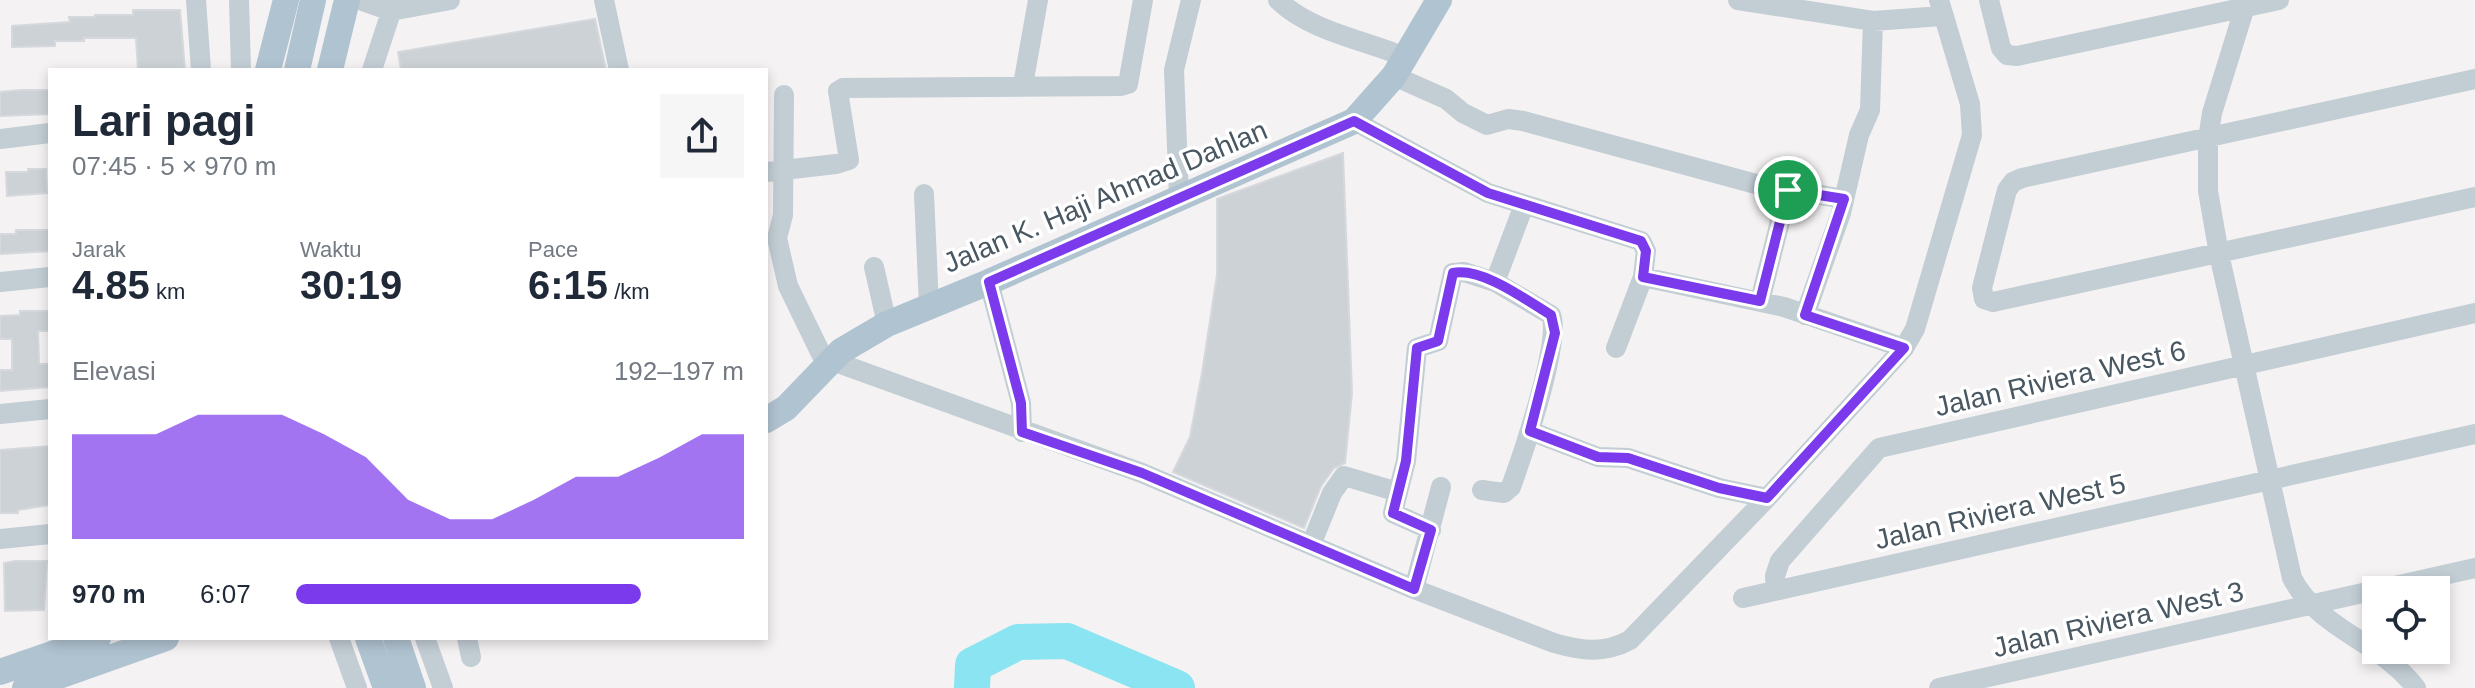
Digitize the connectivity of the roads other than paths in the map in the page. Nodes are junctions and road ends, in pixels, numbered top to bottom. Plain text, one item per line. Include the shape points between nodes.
1 (196, 0) edge
2 (239, 0) edge
3 (284, 0) edge
4 (313, 0) edge
5 (347, 0) edge
6 (360, 0) edge
7 (450, 0) edge
8 (604, 0) edge
9 (1038, 0) edge
10 (1143, 0) edge
11 (1191, 0) edge
12 (1278, 0) edge
13 (1439, 0) edge
14 (1738, 0) edge
15 (1989, 0) edge
16 (2279, 0) edge
17 (2246, 4) edge
18 (393, 6) edge
19 (1940, 8) edge
20 (1873, 21) junction
21 (1401, 67) junction
22 (201, 68) edge
23 (241, 68) edge
24 (268, 68) edge
25 (283, 68) edge
26 (297, 68) edge
27 (330, 68) edge
28 (373, 68) edge
29 (619, 68) edge
30 (2475, 79) edge
31 (1023, 85) junction
32 (784, 95) dead end
33 (1354, 121) junction
34 (48, 133) edge
35 (0, 139) edge
36 (2208, 139) junction
37 (774, 170) edge
38 (1788, 190) junction
39 (924, 194) dead end
40 (1179, 197) junction
41 (2475, 197) edge
42 (1844, 199) junction
43 (1524, 205) junction
44 (2219, 254) junction
45 (874, 267) dead end
46 (48, 277) edge
47 (1643, 277) junction
48 (0, 282) edge
49 (989, 282) junction
50 (1495, 282) junction
51 (1760, 301) junction
52 (929, 306) junction
53 (2475, 313) edge
54 (1805, 315) junction
55 (887, 324) junction
56 (1616, 348) dead end
57 (1904, 348) junction
58 (2245, 365) junction
59 (823, 367) junction
60 (48, 409) edge
61 (0, 414) edge
62 (776, 414) edge
63 (1530, 431) junction
64 (1022, 432) junction
65 (2475, 434) edge
66 (2270, 480) junction
67 (1441, 487) dead end
68 (1482, 490) dead end
69 (1398, 492) junction
70 (1767, 498) junction
71 (1431, 530) junction
72 (48, 534) edge
73 (0, 539) edge
74 (1311, 545) junction
75 (2475, 568) edge
76 (2439, 576) edge
77 (1414, 589) junction
78 (1776, 590) junction
79 (2362, 593) edge
80 (1743, 598) dead end
81 (2310, 605) junction
82 (92, 640) edge
83 (160, 640) edge
84 (340, 640) edge
85 (369, 640) edge
86 (397, 640) edge
87 (426, 640) edge
88 (0, 672) edge
89 (25, 688) edge
90 (357, 688) edge
91 (386, 688) edge
92 (413, 688) edge
93 (443, 688) edge
94 (1939, 688) edge
95 (2416, 688) edge

1 - 22 street
2 - 23 street
3 - 24 main road, bridge
3 - 25 street
4 - 26 main road
5 - 27 main road
6 - 18 street
7 - 18 street
8 - 29 street
9 - 31 street
10 - 31 street via 1128,84
11 - 40 street via 1174,70
12 - 21 street
13 - 21 main road, Jalan K. Haji Ahmad Dahlan
14 - 20 street
15 - 17 street via 2001,48 2017,56
16 - 17 street
17 - 36 street
18 - 28 street
19 - 20 street
19 - 57 street via 1970,104 1972,135 1915,329
20 - 42 street via 1870,110
21 - 33 main road, Jalan K. Haji Ahmad Dahlan
21 - 38 street via 1487,125 1523,121
30 - 36 street
31 - 37 street via 843,88 838,91 849,160
32 - 37 street
33 - 40 main road, Jalan K. Haji Ahmad Dahlan
33 - 43 street via 1488,193
34 - 35 street
36 - 44 street via 2208,191
36 - 44 street via 2013,182 1982,288 1984,299 1993,302
37 - 59 street via 783,215 777,238 788,286
38 - 42 street
38 - 51 street
39 - 52 street
40 - 49 main road, Jalan K. Haji Ahmad Dahlan
41 - 44 street
42 - 54 street
43 - 47 street via 1641,241 1646,251
43 - 50 street
44 - 58 street
45 - 55 street
46 - 48 street
47 - 51 street
47 - 56 street
49 - 52 main road, Jalan K. Haji Ahmad Dahlan
49 - 64 street via 1021,403
50 - 63 street via 1551,315 1555,323
50 - 69 street via 1453,273 1438,341 1417,348
51 - 54 street
52 - 55 main road, Jalan K. Haji Ahmad Dahlan
53 - 58 street, Jalan Riviera West 6
54 - 57 street
55 - 59 main road, Jalan K. Haji Ahmad Dahlan
57 - 70 street
58 - 66 street
58 - 78 street, Jalan Riviera West 6 via 1887,445 1871,455 1780,561
59 - 62 main road, Jalan K. Haji Ahmad Dahlan
59 - 64 street
60 - 61 street
63 - 68 street via 1508,491
63 - 70 street via 1598,457 1628,458
64 - 74 street via 1142,473
65 - 66 street, Jalan Riviera West 5
66 - 78 street, Jalan Riviera West 5
66 - 81 street via 2292,578
67 - 71 street
69 - 71 street via 1393,513
69 - 74 street via 1344,476
70 - 77 street via 1630,640 1614,648 1575,649 1554,643
71 - 77 street
72 - 73 street
74 - 77 street
75 - 76 street, Jalan Riviera West 3
78 - 80 street, Jalan Riviera West 5
79 - 81 street, Jalan Riviera West 3
81 - 94 street, Jalan Riviera West 3
81 - 95 street via 2379,652
82 - 88 main road
83 - 89 main road
84 - 90 street
85 - 91 main road
86 - 92 main road
87 - 93 street

